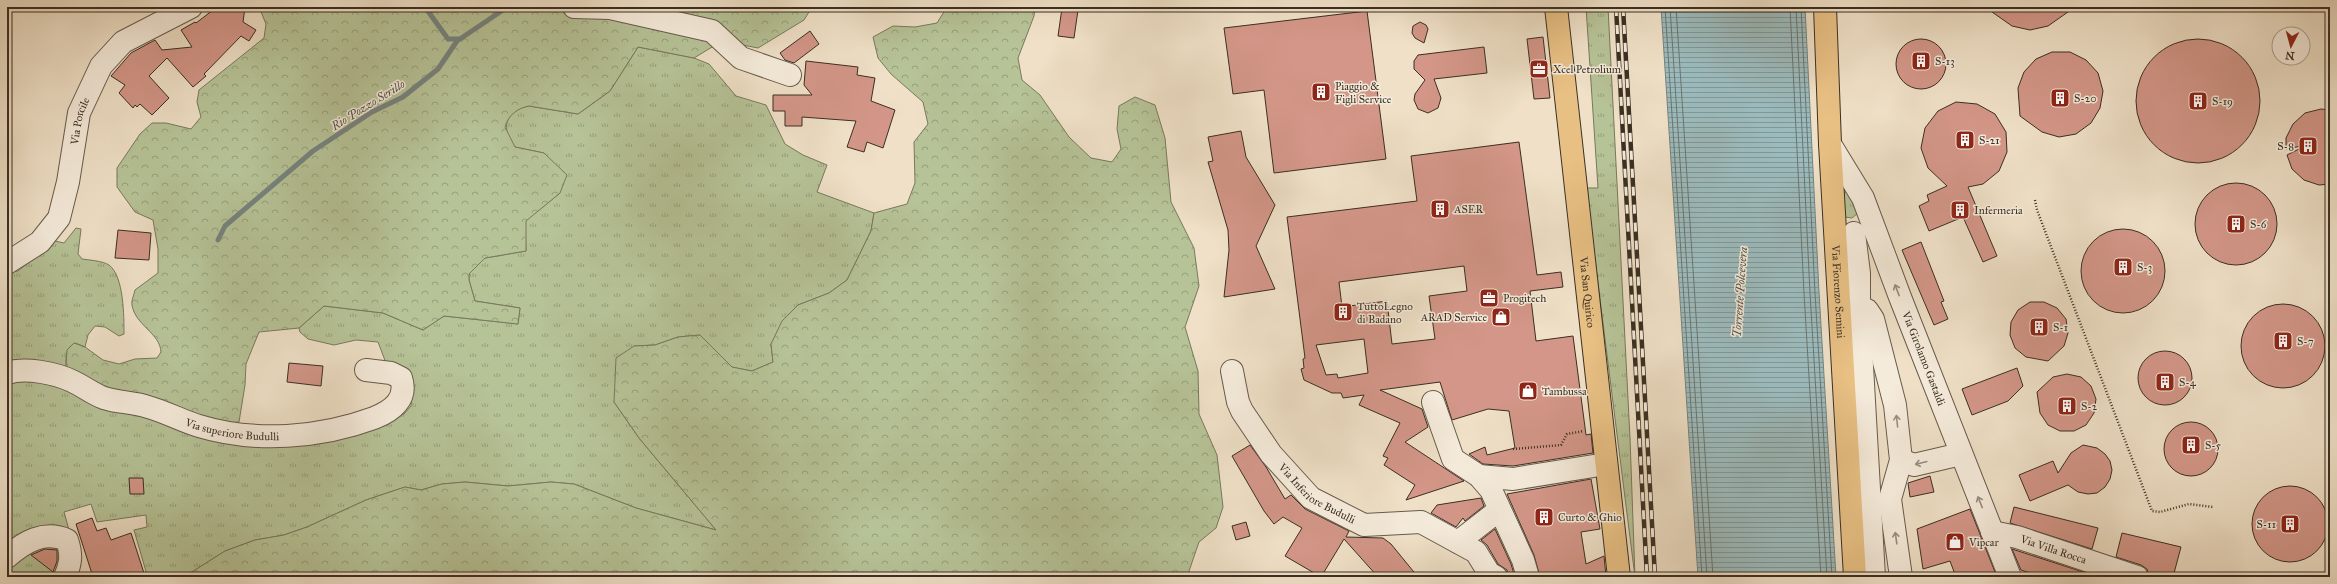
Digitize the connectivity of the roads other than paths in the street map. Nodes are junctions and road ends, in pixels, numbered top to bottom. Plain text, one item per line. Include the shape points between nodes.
1 (191, 7) edge
2 (574, 7) edge
3 (1556, 7) edge
4 (1825, 7) edge
5 (790, 75) dead end
6 (1830, 144) junction
7 (1854, 233) junction
8 (1876, 235) junction
9 (1837, 247) junction
10 (7, 263) edge
11 (1859, 313) junction
12 (366, 370) dead end
13 (1232, 371) dead end
14 (7, 373) edge
15 (1433, 402) dead end
16 (1952, 456) junction
17 (1901, 460) junction
18 (1606, 464) junction
19 (1480, 476) junction
20 (1499, 510) junction
21 (1992, 532) junction
22 (1458, 542) junction
23 (7, 557) edge
24 (65, 577) edge
25 (1496, 577) edge
26 (1528, 577) edge
27 (1619, 577) edge
28 (1855, 577) edge
29 (1874, 577) edge
30 (1901, 577) edge
31 (2010, 577) edge
32 (2137, 577) edge

1 - 10 street, Via Porcile via 123,42 101,66 79,113 68,182 59,218 40,242
2 - 5 street via 610,8 712,31 741,58
3 - 18 main road, Via San Quirico
4 - 6 main road, Via Fiorenzo Semini
6 - 8 street, Via Girolamo Gastaldi via 1863,198
6 - 9 main road, Via Fiorenzo Semini
7 - 8 street
7 - 9 street
7 - 11 street via 1859,273
16 -> 8 street, Via Girolamo Gastaldi
9 - 28 main road, Via Fiorenzo Semini
17 -> 11 street via 1895,406 1872,319 1868,310
11 - 29 street
12 - 14 street, Via superiore Budulli via 391,373 401,378 404,386 402,394 396,405 385,414 306,434 247,436 200,426 147,406 104,398 71,380 51,374
13 - 22 street, Via Inferiore Budulli via 1242,411 1271,454 1311,498 1364,525 1421,522
15 - 19 street via 1453,459
16 -> 17 street via 1914,465
21 -> 16 street, Via Girolamo Gastaldi
30 -> 17 street via 1890,498
18 - 19 street via 1513,479
18 - 27 main road, Via San Quirico
19 - 20 street via 1491,490
20 - 22 street
20 - 26 street via 1523,560
21 - 31 street, Via Girolamo Gastaldi
21 - 32 street, Via Villa Rocca via 2017,537
22 - 25 street, Via Inferiore Budulli via 1476,552 1490,573
23 - 24 street via 21,544 42,537 59,537 67,540 71,551 72,562

